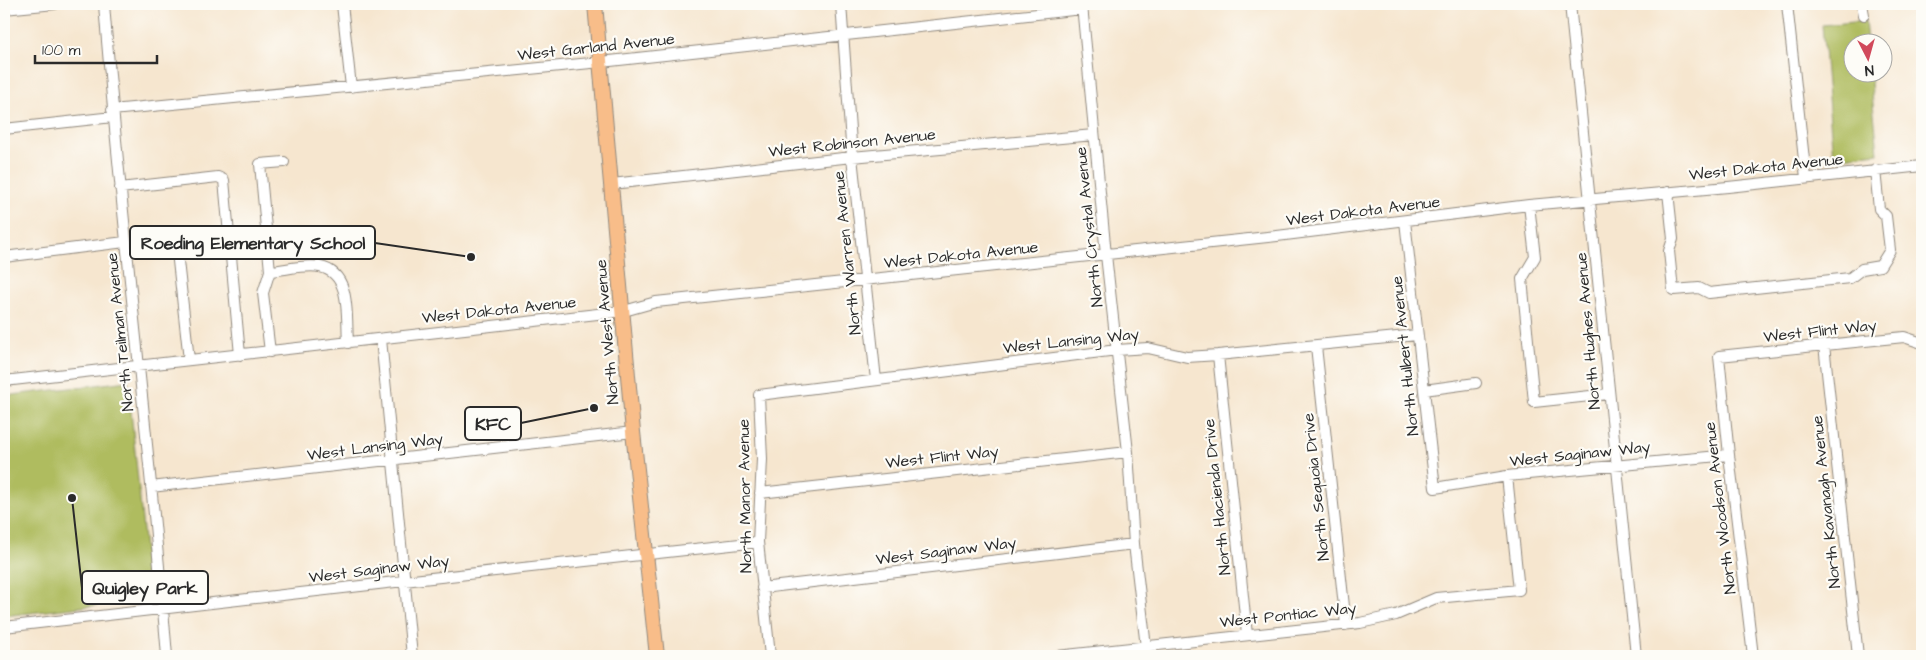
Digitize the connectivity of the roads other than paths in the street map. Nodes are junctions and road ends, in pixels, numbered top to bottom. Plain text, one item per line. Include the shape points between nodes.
1 (55, 4) edge
2 (104, 4) edge
3 (342, 4) edge
4 (595, 4) edge
5 (841, 4) edge
6 (1570, 4) edge
7 (1788, 4) edge
8 (1862, 4) edge
9 (1082, 7) edge
10 (4, 9) edge
11 (1864, 15) dead end
12 (844, 36) junction
13 (601, 62) junction
14 (351, 87) junction
15 (112, 114) junction
16 (4, 129) edge
17 (1094, 135) junction
18 (852, 157) junction
19 (284, 162) dead end
20 (1922, 166) edge
21 (1875, 170) junction
22 (1806, 178) junction
23 (612, 184) junction
24 (120, 188) junction
25 (1668, 192) junction
26 (1590, 200) junction
27 (1529, 205) junction
28 (1405, 222) junction
29 (125, 242) junction
30 (176, 243) dead end
31 (1106, 255) junction
32 (4, 257) edge
33 (270, 271) junction
34 (864, 280) junction
35 (624, 312) junction
36 (1417, 335) junction
37 (381, 339) junction
38 (348, 343) junction
39 (1922, 343) edge
40 (1824, 345) junction
41 (1316, 346) junction
42 (1116, 350) junction
43 (270, 352) junction
44 (240, 355) junction
45 (1218, 355) junction
46 (1720, 356) joint
47 (189, 360) junction
48 (140, 366) junction
49 (876, 380) junction
50 (4, 381) edge
51 (1476, 383) dead end
52 (1424, 390) junction
53 (1609, 394) junction
54 (759, 395) joint
55 (634, 432) junction
56 (1128, 452) junction
57 (1729, 455) junction
58 (393, 461) junction
59 (1616, 466) junction
60 (1507, 476) junction
61 (151, 488) junction
62 (1435, 488) joint
63 (760, 492) junction
64 (758, 542) junction
65 (1134, 544) junction
66 (647, 555) junction
67 (404, 580) junction
68 (762, 588) junction
69 (163, 610) junction
70 (1346, 625) junction
71 (4, 628) edge
72 (1246, 635) junction
73 (1147, 651) edge
74 (166, 656) edge
75 (412, 656) edge
76 (657, 656) edge
77 (770, 656) edge
78 (1057, 656) edge
79 (1636, 656) edge
80 (1753, 656) edge
81 (1858, 656) edge

1 - 10 street
2 - 15 street, North Teilman Avenue
3 - 14 street
4 - 13 main road, North West Avenue
5 - 12 street, North Warren Avenue
6 - 26 street, North Hughes Avenue
7 - 22 street
8 - 11 street
9 - 12 street, West Garland Avenue
9 - 17 street, North Crystal Avenue
12 - 13 street, West Garland Avenue
12 - 18 street, North Warren Avenue
13 - 14 street, West Garland Avenue
13 - 23 main road, North West Avenue
14 - 15 street, West Garland Avenue
15 - 16 street, West Garland Avenue
15 - 24 street, North Teilman Avenue
17 - 18 street, West Robinson Avenue
17 - 31 street, North Crystal Avenue
18 - 23 street, West Robinson Avenue
18 - 34 street, North Warren Avenue
19 - 33 street via 260,164
20 - 21 street, West Dakota Avenue
21 - 22 street, West Dakota Avenue
21 - 25 street via 1879,209 1886,216 1890,250 1880,266 1862,269 1850,278 1709,293 1698,288 1674,290 1669,251 1673,239
22 - 25 street, West Dakota Avenue
23 - 35 main road, North West Avenue
24 - 29 street, North Teilman Avenue
24 - 44 street via 218,177 224,180
25 - 26 street, West Dakota Avenue
26 - 27 street, West Dakota Avenue
26 - 53 street, North Hughes Avenue
27 - 28 street, West Dakota Avenue
27 - 53 street via 1535,257 1522,279 1534,402
28 - 31 street, West Dakota Avenue
28 - 36 street, North Hulbert Avenue
29 - 32 street
29 - 48 street, North Teilman Avenue
30 - 47 street
31 - 34 street, West Dakota Avenue
31 - 42 street, North Crystal Avenue
33 - 38 street via 314,267 337,275 343,288
33 - 43 street via 263,293
34 - 35 street, West Dakota Avenue via 656,302
34 - 49 street, North Warren Avenue
35 - 37 street, West Dakota Avenue
35 - 55 main road, North West Avenue
36 - 41 street, West Lansing Way
36 - 52 street, North Hulbert Avenue
37 - 38 street, West Dakota Avenue
37 - 58 street
38 - 43 street, West Dakota Avenue
39 - 40 street, West Flint Way via 1904,337
40 - 46 street, West Flint Way
40 - 81 street, North Kavanagh Avenue
41 - 45 street, West Lansing Way
41 - 70 street, North Sequoia Drive
42 - 45 street, West Lansing Way via 1148,348 1187,357
42 - 49 street, West Lansing Way
42 - 56 street, North Crystal Avenue
43 - 44 street, West Dakota Avenue
44 - 47 street, West Dakota Avenue
45 - 72 street, North Hacienda Drive
46 - 57 street, North Woodson Avenue
47 - 48 street, West Dakota Avenue
48 - 50 street, West Dakota Avenue
48 - 61 street, North Teilman Avenue
49 - 54 street, West Lansing Way
51 - 52 street
52 - 62 street, North Hulbert Avenue
53 - 59 street, North Hughes Avenue
54 - 63 street, North Manor Avenue
55 - 58 street, West Lansing Way
55 - 66 main road, North West Avenue
56 - 63 street, West Flint Way
56 - 65 street, North Crystal Avenue
57 - 59 street, West Saginaw Way
57 - 80 street, North Woodson Avenue
58 - 61 street, West Lansing Way
58 - 67 street
59 - 60 street, West Saginaw Way
59 - 79 street, North Hughes Avenue
60 - 62 street, West Saginaw Way
60 - 70 street, West Pontiac Way via 1519,590 1436,598 1386,618
61 - 69 street, North Teilman Avenue
63 - 64 street, North Manor Avenue
64 - 66 street, West Saginaw Way
64 - 68 street, North Manor Avenue
65 - 68 street, West Saginaw Way
65 - 73 street, North Crystal Avenue
66 - 67 street, West Saginaw Way
66 - 76 main road, North West Avenue
67 - 69 street, West Saginaw Way
67 - 75 street
68 - 77 street, North Manor Avenue
69 - 71 street, West Saginaw Way
69 - 74 street, North Teilman Avenue
70 - 72 street, West Pontiac Way
72 - 73 street, West Pontiac Way
73 - 78 street, West Pontiac Way

